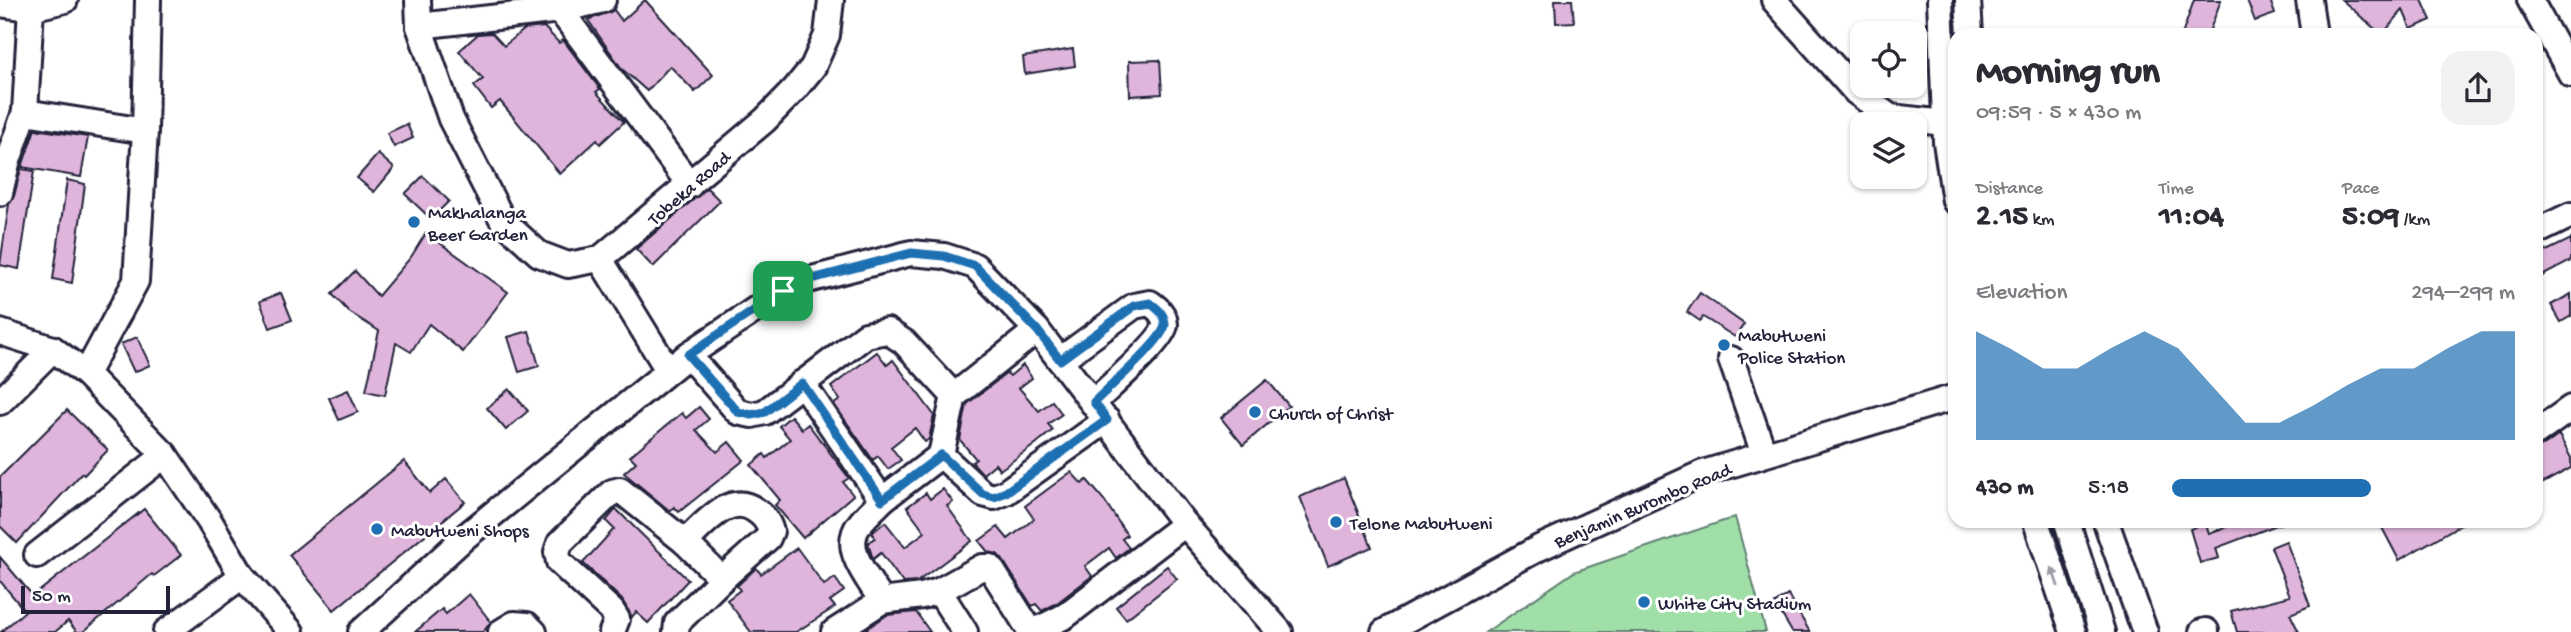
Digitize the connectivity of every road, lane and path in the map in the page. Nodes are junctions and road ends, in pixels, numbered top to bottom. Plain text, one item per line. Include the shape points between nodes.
1 (65, 0) edge
2 (148, 0) edge
3 (418, 0) edge
4 (603, 0) edge
5 (831, 0) edge
6 (1774, 0) edge
7 (1940, 0) edge
8 (1968, 0) edge
9 (2309, 0) edge
10 (2530, 0) edge
11 (0, 4) edge
12 (31, 8) junction
13 (560, 10) junction
14 (419, 26) junction
15 (1970, 28) edge
16 (2313, 28) edge
17 (2571, 74) edge
18 (1948, 98) edge
19 (25, 112) junction
20 (1948, 122) edge
21 (145, 131) junction
22 (4, 163) edge
23 (690, 185) junction
24 (0, 193) edge
25 (2571, 215) edge
26 (2543, 229) edge
27 (600, 259) junction
28 (1037, 330) junction
29 (0, 332) edge
30 (53, 349) junction
31 (688, 355) junction
32 (1731, 359) dead end
33 (1060, 360) junction
34 (668, 370) junction
35 (86, 374) junction
36 (802, 383) junction
37 (954, 396) junction
38 (1948, 399) edge
39 (0, 402) edge
40 (2571, 408) edge
41 (1101, 411) junction
42 (2543, 428) edge
43 (1764, 454) junction
44 (165, 455) junction
45 (941, 455) junction
46 (882, 500) junction
47 (1185, 524) junction
48 (2038, 528) edge
49 (2069, 528) edge
50 (2108, 528) edge
51 (685, 542) junction
52 (37, 555) dead end
53 (242, 576) junction
54 (722, 579) junction
55 (939, 591) junction
56 (882, 601) junction
57 (1071, 624) edge
58 (166, 632) edge
59 (291, 632) edge
60 (361, 632) edge
61 (501, 632) edge
62 (534, 632) edge
63 (612, 632) edge
64 (676, 632) edge
65 (834, 632) edge
66 (965, 632) edge
67 (1032, 632) edge
68 (1280, 632) edge
69 (1384, 632) edge
70 (2073, 632) edge
71 (2102, 632) edge
72 (2145, 632) edge

1 - 12 street
2 - 21 street
3 - 14 street
4 - 13 street
5 - 23 street, Tobeka Road via 827,35 813,67 765,120
6 - 20 street via 1856,92 1890,117
7 - 18 street
8 - 15 street
9 - 16 street
10 - 17 street
11 - 12 street
12 - 19 street
13 - 14 street
13 - 23 street
14 - 27 street via 451,119 503,221 539,254 568,265
19 - 21 street
19 - 22 street
21 - 35 street via 136,281
22 - 24 street
23 - 27 street, Tobeka Road
25 - 26 street
27 - 34 street
28 - 31 street via 975,266 944,256 911,253 783,291
28 - 33 street
28 - 37 street
29 - 30 street
30 - 35 street
30 - 39 street
31 - 34 street
31 - 36 street via 738,412 765,412
32 - 43 street
33 - 41 street
33 - 41 street via 1134,306 1150,303 1161,312 1165,325 1158,340
34 - 60 street via 466,536
35 - 44 street
36 - 37 street via 866,335 887,331 904,342
36 - 46 street
37 - 45 street
38 - 43 street, Benjamin Burombo Road
40 - 42 street
41 - 45 street via 1006,492 994,497 983,494
41 - 47 street
43 - 69 street, Benjamin Burombo Road via 1703,473 1539,548
44 - 52 street
44 - 53 street
45 - 46 street
46 - 56 street via 852,536 852,550
47 - 57 street
47 - 68 street
70 -> 48 street
49 - 71 street
50 - 72 street
51 - 54 street
51 - 54 street via 733,504 746,504 767,518 768,538
51 - 63 street via 620,490 612,492 560,543 559,562 617,619
53 - 58 street
53 - 59 street
54 - 64 street via 677,624
55 - 56 street
55 - 66 street
55 - 67 street via 990,567
56 - 65 street
57 - 67 street
61 - 62 street via 514,624 527,625

